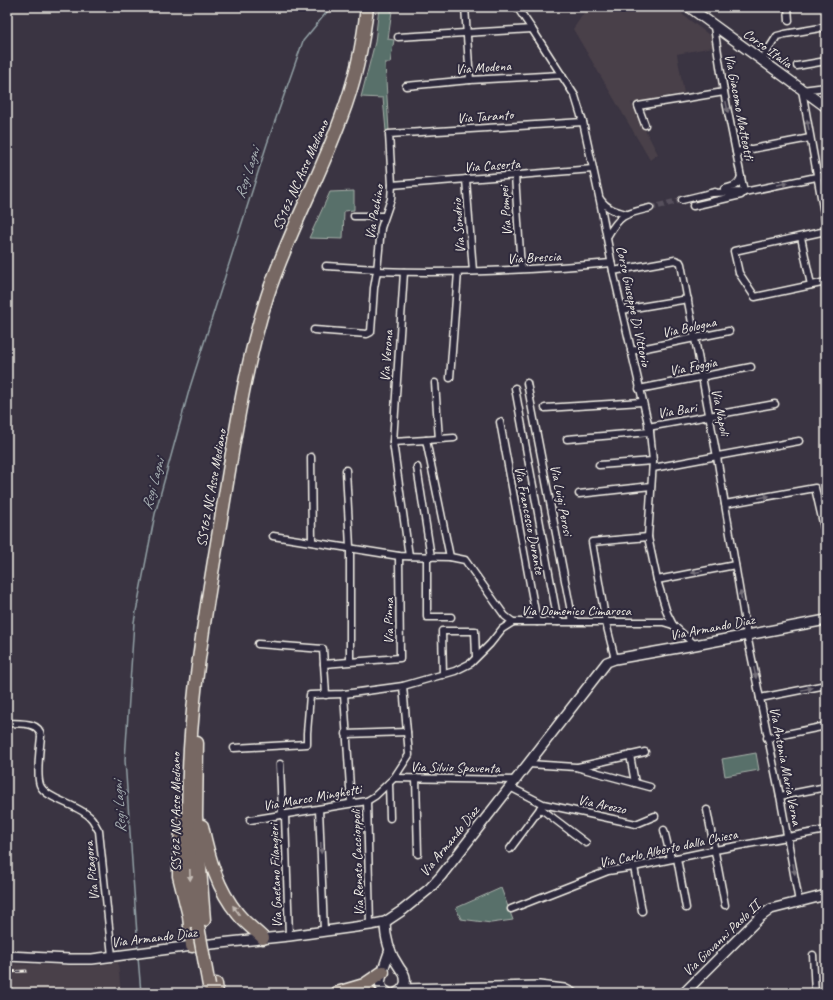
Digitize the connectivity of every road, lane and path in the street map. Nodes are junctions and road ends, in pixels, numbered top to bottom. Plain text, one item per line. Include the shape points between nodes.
1 (370, 7) edge
2 (465, 7) edge
3 (516, 7) edge
4 (788, 7) edge
5 (692, 8) edge
6 (790, 21) dead end
7 (714, 27) junction
8 (826, 27) edge
9 (532, 29) junction
10 (467, 33) junction
11 (398, 37) dead end
12 (761, 61) junction
13 (826, 61) edge
14 (797, 66) dead end
15 (562, 75) junction
16 (470, 80) junction
17 (406, 86) dead end
18 (826, 87) edge
19 (802, 90) junction
20 (724, 92) junction
21 (826, 107) edge
22 (583, 122) junction
23 (645, 125) dead end
24 (389, 134) joint
25 (810, 138) junction
26 (736, 152) junction
27 (593, 169) junction
28 (514, 175) junction
29 (741, 175) junction
30 (826, 175) edge
31 (817, 177) junction
32 (466, 179) junction
33 (392, 184) junction
34 (744, 192) junction
35 (711, 193) junction
36 (600, 199) junction
37 (682, 200) tunnel mouth
38 (693, 206) dead end
39 (650, 208) tunnel mouth
40 (626, 214) junction
41 (354, 216) dead end
42 (384, 216) junction
43 (826, 225) edge
44 (826, 231) edge
45 (607, 237) junction
46 (801, 237) junction
47 (611, 263) junction
48 (326, 266) dead end
49 (521, 269) junction
50 (377, 270) junction
51 (473, 271) junction
52 (613, 271) junction
53 (404, 272) junction
54 (458, 272) junction
55 (826, 282) edge
56 (811, 285) junction
57 (688, 299) junction
58 (622, 310) junction
59 (314, 330) dead end
60 (729, 331) dead end
61 (696, 339) junction
62 (631, 351) junction
63 (751, 367) dead end
64 (702, 377) junction
65 (450, 378) dead end
66 (435, 383) dead end
67 (528, 383) dead end
68 (515, 388) dead end
69 (639, 389) junction
70 (642, 402) junction
71 (775, 404) dead end
72 (545, 408) dead end
73 (709, 417) junction
74 (500, 422) dead end
75 (649, 430) junction
76 (454, 438) dead end
77 (439, 439) junction
78 (566, 439) dead end
79 (426, 440) junction
80 (798, 441) dead end
81 (393, 442) junction
82 (311, 457) dead end
83 (717, 457) junction
84 (654, 461) junction
85 (599, 465) dead end
86 (416, 467) dead end
87 (653, 468) junction
88 (346, 470) dead end
89 (651, 486) junction
90 (579, 494) dead end
91 (725, 504) junction
92 (273, 536) dead end
93 (826, 536) edge
94 (648, 537) junction
95 (312, 542) junction
96 (350, 548) junction
97 (399, 556) junction
98 (409, 556) junction
99 (429, 557) junction
100 (450, 557) junction
101 (735, 565) junction
102 (657, 580) junction
103 (451, 617) dead end
104 (826, 620) edge
105 (513, 622) junction
106 (537, 622) junction
107 (558, 622) junction
108 (573, 622) junction
109 (606, 623) junction
110 (674, 625) junction
111 (747, 635) junction
112 (258, 644) dead end
113 (695, 645) junction
114 (476, 657) junction
115 (615, 658) junction
116 (350, 661) junction
117 (324, 664) junction
118 (443, 675) junction
119 (826, 685) edge
120 (403, 686) junction
121 (344, 694) junction
122 (326, 695) junction
123 (760, 698) junction
124 (7, 723) edge
125 (826, 726) edge
126 (408, 732) junction
127 (346, 734) junction
128 (767, 738) junction
129 (234, 748) dead end
130 (645, 752) dead end
131 (630, 755) junction
132 (192, 763) junction
133 (280, 764) dead end
134 (529, 764) junction
135 (576, 767) junction
136 (394, 778) junction
137 (416, 778) junction
138 (389, 783) junction
139 (635, 783) junction
140 (512, 784) junction
141 (650, 787) dead end
142 (826, 787) edge
143 (780, 796) junction
144 (367, 801) junction
145 (351, 803) junction
146 (541, 806) junction
147 (319, 809) junction
148 (707, 810) dead end
149 (284, 815) junction
150 (655, 816) dead end
151 (390, 818) dead end
152 (250, 820) dead end
153 (664, 830) dead end
154 (826, 830) edge
155 (788, 837) junction
156 (586, 843) dead end
157 (510, 849) dead end
158 (715, 850) junction
159 (418, 854) dead end
160 (674, 859) junction
161 (634, 867) junction
162 (826, 895) edge
163 (799, 902) junction
164 (725, 905) dead end
165 (686, 908) dead end
166 (511, 909) dead end
167 (642, 911) dead end
168 (385, 922) junction
169 (370, 925) junction
170 (324, 931) junction
171 (289, 936) junction
172 (263, 938) junction
173 (192, 946) junction
174 (390, 949) junction
175 (813, 955) dead end
176 (7, 956) edge
177 (112, 956) junction
178 (383, 972) junction
179 (402, 972) junction
180 (434, 987) junction
181 (213, 989) edge
182 (380, 991) edge
183 (400, 991) edge
184 (336, 993) edge
185 (362, 993) edge
186 (572, 993) edge
187 (684, 993) edge
188 (815, 993) edge

1 - 132 highway, SS162 NC Asse Mediano via 370,42 354,105 283,270 257,363 210,632
2 - 10 street
3 - 9 street, Corso Giuseppe Di Vittorio
4 - 6 street
5 - 7 main road, Corso Italia
7 - 12 main road, Corso Italia
7 - 20 street, Via Giacomo Matteotti
8 - 12 street via 777,36
9 - 10 street
9 - 15 street, Corso Giuseppe Di Vittorio
10 - 11 street
10 - 16 street
12 - 19 main road, Corso Italia
13 - 14 street
15 - 16 street, Via Modena
15 - 22 street, Corso Giuseppe Di Vittorio via 575,96
16 - 17 street, Via Modena
18 - 19 street
19 - 21 main road, Corso Italia
25 -> 19 street
20 - 23 street via 638,106
20 -> 26 street, Via Giacomo Matteotti
22 - 24 street, Via Taranto
22 - 27 street, Corso Giuseppe Di Vittorio
24 - 33 street, Via Pachino
25 - 26 street
25 - 31 street
26 - 29 street, Via Giacomo Matteotti
27 - 28 street, Via Caserta
27 - 36 street, Corso Giuseppe Di Vittorio
28 - 32 street, Via Caserta
28 - 49 street, Via Pompei
29 - 34 street, Via Giacomo Matteotti
29 - 35 street via 734,187
30 - 31 street
34 -> 31 street
31 - 43 street
32 - 33 street, Via Caserta
32 - 51 street, Via Sondrio
33 - 42 street, Via Pachino via 391,199
34 - 35 street
34 - 38 street via 741,195
35 - 37 street
36 - 40 street via 605,206
36 - 45 street, Corso Giuseppe Di Vittorio
39 - 40 street
40 - 45 street via 615,224
41 - 42 street
42 - 50 street, Via Pachino
44 - 46 street
45 - 47 street, Corso Giuseppe Di Vittorio
46 - 56 street
46 - 56 street via 734,251 739,273 755,297
47 - 49 street, Via Brescia
47 - 52 street, Corso Giuseppe Di Vittorio
48 - 50 street, Via Brescia
49 - 51 street, Via Brescia
50 - 53 street, Via Brescia
50 - 59 street, Via Pachino via 371,332 367,334
51 - 54 street, Via Brescia
52 - 57 street, Via Napoli via 678,260
52 - 58 street, Corso Giuseppe Di Vittorio
53 - 54 street, Via Brescia
53 - 81 street, Via Verona
54 - 65 street
55 - 56 street
57 - 58 street
57 - 61 street, Via Napoli
58 - 62 street, Corso Giuseppe Di Vittorio
60 - 61 street, Via Bologna
61 - 62 street, Via Bologna
61 - 64 street, Via Napoli
62 - 69 street, Corso Giuseppe Di Vittorio
63 - 64 street, Via Foggia
64 - 69 street, Via Foggia
64 - 73 street, Via Napoli
66 - 77 street
67 - 108 street, Via Luigi Perosi
68 - 107 street
69 - 70 street, Corso Giuseppe Di Vittorio
70 - 72 street
70 - 75 street, Corso Giuseppe Di Vittorio
71 - 73 street, Via Bari
73 - 75 street, Via Bari
73 - 83 street, Via Napoli
74 - 106 street, Via Francesco Durante
75 - 78 street, Via Bari
75 - 84 street, Corso Giuseppe Di Vittorio
76 - 77 street
77 - 79 street
79 - 81 street
79 - 100 street
80 - 83 street
81 - 98 street, Via Verona
82 - 95 street
83 - 87 street
83 - 91 street, Via Napoli
84 - 85 street
84 - 87 street, Corso Giuseppe Di Vittorio
86 - 99 street
87 - 89 street, Corso Giuseppe Di Vittorio
88 - 96 street
89 - 90 street
89 - 94 street, Corso Giuseppe Di Vittorio
91 -> 93 street via 815,488
91 - 101 street, Via Napoli
92 - 95 street, Via Domenico Cimarosa
94 - 102 street, Corso Giuseppe Di Vittorio
94 - 109 street via 592,542
95 - 96 street, Via Domenico Cimarosa
96 - 97 street, Via Domenico Cimarosa
96 - 116 street
97 - 98 street, Via Domenico Cimarosa
97 - 116 street, Via Pinna via 400,658
98 - 99 street, Via Domenico Cimarosa
99 - 100 street, Via Domenico Cimarosa
99 - 103 street via 428,617
100 - 105 street, Via Domenico Cimarosa via 465,560 505,616
101 -> 102 street
111 -> 101 street, Via Napoli
102 - 110 street, Corso Giuseppe Di Vittorio via 667,613
104 - 111 main road, Via Armando Diaz
105 - 106 street, Via Domenico Cimarosa
105 - 114 street via 502,629
106 - 107 street, Via Domenico Cimarosa
107 - 108 street, Via Domenico Cimarosa
108 - 109 street, Via Domenico Cimarosa
109 - 110 street, Via Domenico Cimarosa via 663,622
109 - 115 street
110 - 113 street
111 - 113 main road, Via Armando Diaz
111 -> 123 street, Via Antonia Maria Verna
112 - 117 street via 323,649
113 - 115 main road, Via Armando Diaz
114 - 118 street via 471,663
114 - 118 street via 475,631 442,631
115 - 134 main road, Via Armando Diaz via 604,666
116 - 117 street, Via Pinna
117 - 122 street
118 - 120 street
123 -> 119 street
120 - 121 street
120 - 126 street, Via Marco Minghetti
121 - 122 street
121 - 127 street
122 - 129 street via 310,695 307,744
123 - 128 street, Via Antonia Maria Verna
124 - 177 street, Via Pitagora via 34,725 38,728 41,736 40,786 90,817 98,831
125 - 128 street
126 - 127 street
126 - 136 street, Via Marco Minghetti via 409,755
127 - 145 street
128 - 143 street, Via Antonia Maria Verna
130 - 131 street
131 - 135 street
131 - 139 street
172 -> 132 highway via 238,915 221,889 201,820
132 - 173 highway via 183,799 179,856 179,876 189,916
132 - 181 highway, SS162 NC Asse Mediano, bridge via 188,816 190,882
133 - 149 street, Via Gaetano Filangieri
134 - 135 street
134 - 140 main road, Via Armando Diaz
135 - 139 street
136 - 137 street, Via Silvio Spaventa
136 - 138 street, Via Marco Minghetti
137 - 140 street, Via Silvio Spaventa
137 - 159 street
138 - 144 street, Via Marco Minghetti
138 - 151 street
139 - 141 street
140 - 146 street, Via Arezzo
140 - 168 main road, Via Armando Diaz via 441,876 423,894
142 - 143 street
143 - 155 street, Via Antonia Maria Verna
144 - 145 street, Via Marco Minghetti
144 - 169 street, Via Renato Caccioppoli
145 - 147 street, Via Marco Minghetti
146 - 150 street, Via Arezzo via 636,824
146 - 156 street, Via Arezzo
146 - 157 street
147 - 149 street, Via Marco Minghetti
147 -> 170 street
148 - 158 street
149 - 152 street, Via Marco Minghetti
149 - 171 street, Via Gaetano Filangieri
153 - 160 street
154 - 155 street, Via Carlo Alberto dalla Chiesa
155 - 158 street, Via Carlo Alberto dalla Chiesa
155 -> 163 street, Via Antonia Maria Verna
158 - 160 street, Via Carlo Alberto dalla Chiesa
158 - 164 street
160 - 161 street, Via Carlo Alberto dalla Chiesa
160 - 165 street
161 - 166 street, Via Carlo Alberto dalla Chiesa via 608,871
161 - 167 street
162 - 163 main road, Via Giovanni Paolo II
163 - 187 main road, Via Giovanni Paolo II via 771,909 760,917
168 - 169 main road, Via Armando Diaz
168 - 174 main road
169 - 170 main road, Via Armando Diaz
170 - 171 main road, Via Armando Diaz
171 - 172 main road, Via Armando Diaz
172 - 173 main road, Via Armando Diaz
173 - 177 main road, Via Armando Diaz
174 - 178 main road
174 - 179 main road
175 - 188 street
176 - 177 main road, Via Armando Diaz via 70,959
178 - 179 main road via 388,969
178 - 182 main road
178 - 184 highway via 364,985
179 - 180 main road via 420,984
179 - 183 main road via 406,982
180 - 183 main road
180 - 186 main road via 539,986 564,989
182 - 185 highway

